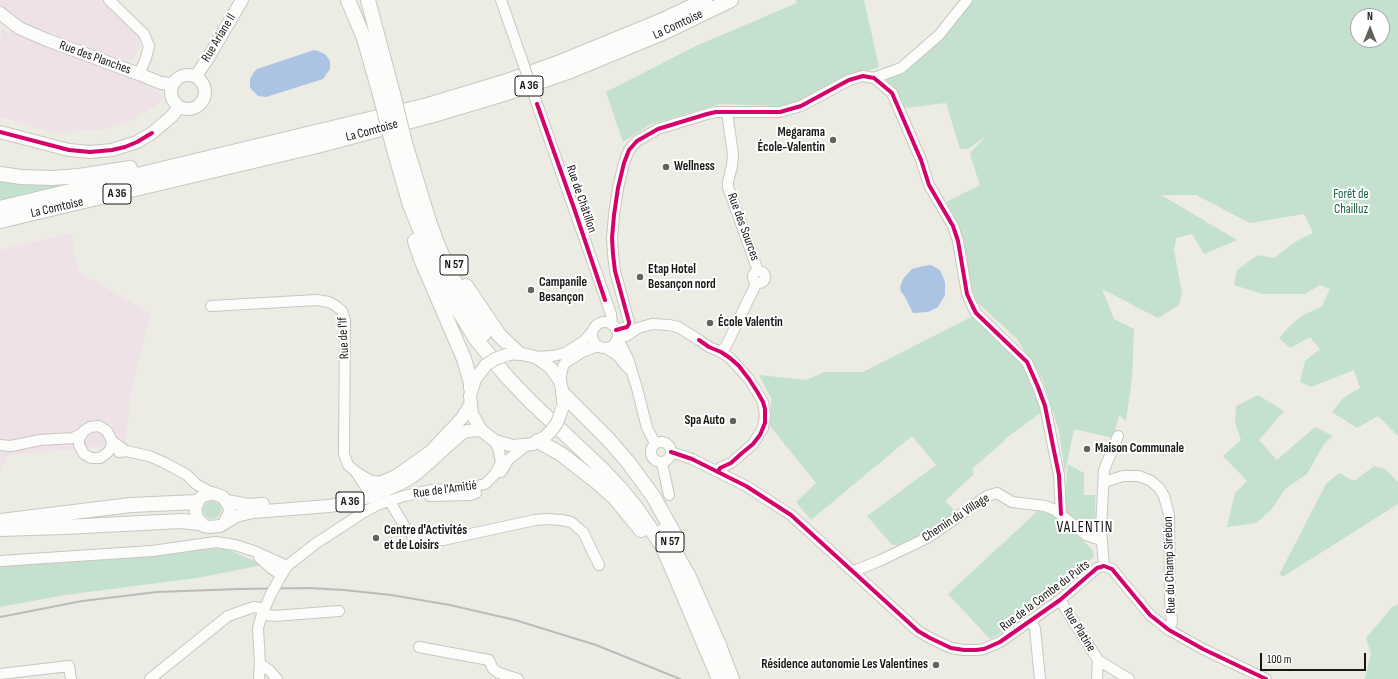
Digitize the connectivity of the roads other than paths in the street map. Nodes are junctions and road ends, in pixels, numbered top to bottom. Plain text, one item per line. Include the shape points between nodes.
1 (108, 0) edge
2 (242, 0) edge
3 (348, 0) edge
4 (358, 0) edge
5 (368, 0) edge
6 (501, 0) edge
7 (705, 0) edge
8 (731, 0) edge
9 (967, 0) edge
10 (0, 13) edge
11 (0, 26) edge
12 (19, 28) junction
13 (381, 54) junction
14 (139, 74) junction
15 (196, 76) junction
16 (874, 78) junction
17 (172, 84) junction
18 (387, 96) junction
19 (179, 107) junction
20 (727, 112) junction
21 (0, 132) edge
22 (399, 144) junction
23 (211, 157) junction
24 (411, 164) junction
25 (0, 174) edge
26 (410, 205) junction
27 (0, 208) edge
28 (0, 221) edge
29 (605, 300) junction
30 (211, 306) dead end
31 (596, 328) junction
32 (616, 333) junction
33 (602, 347) junction
34 (721, 352) junction
35 (514, 354) junction
36 (535, 357) junction
37 (631, 371) junction
38 (561, 387) junction
39 (472, 388) junction
40 (470, 405) junction
41 (481, 430) junction
42 (81, 434) junction
43 (1118, 436) dead end
44 (63, 439) junction
45 (112, 441) junction
46 (496, 441) junction
47 (533, 443) junction
48 (655, 443) junction
49 (0, 445) edge
50 (81, 450) junction
51 (126, 451) junction
52 (671, 452) junction
53 (107, 453) junction
54 (661, 462) junction
55 (356, 472) junction
56 (718, 472) junction
57 (1104, 482) junction
58 (196, 484) junction
59 (367, 489) junction
60 (387, 491) junction
61 (212, 493) junction
62 (669, 495) dead end
63 (1059, 495) junction
64 (404, 496) junction
65 (198, 500) junction
66 (227, 501) junction
67 (1045, 506) junction
68 (1061, 514) junction
69 (0, 521) edge
70 (200, 522) junction
71 (225, 522) junction
72 (0, 529) edge
73 (1101, 540) junction
74 (254, 551) junction
75 (0, 561) edge
76 (599, 565) dead end
77 (287, 566) junction
78 (1104, 566) junction
79 (854, 571) junction
80 (279, 579) junction
81 (686, 600) junction
82 (1060, 600) junction
83 (339, 611) dead end
84 (263, 612) junction
85 (1032, 622) junction
86 (1169, 630) junction
87 (419, 647) dead end
88 (720, 647) junction
89 (1098, 660) junction
90 (260, 664) junction
91 (0, 674) edge
92 (1254, 676) edge
93 (71, 679) edge
94 (150, 679) edge
95 (259, 679) edge
96 (277, 679) edge
97 (518, 679) edge
98 (719, 679) edge
99 (732, 679) edge
100 (1040, 679) edge
101 (1097, 679) edge
102 (1129, 679) edge
103 (1266, 679) edge

1 - 14 street via 144,34 149,46
2 - 15 main road, Rue Ariane II
3 - 18 highway, N 57
4 - 13 highway, N 57
5 - 13 highway
6 - 29 street, Rue de Châtillon, bridge
7 - 23 highway, La Comtoise / A 36 via 613,41 504,82 428,105
8 - 28 highway, La Comtoise / A 36 via 660,34 568,72 507,93 317,146
9 - 16 street via 939,35 901,68
10 - 12 main road
11 - 12 main road
12 - 14 main road, Rue des Planches
13 - 18 highway, N 57
14 - 17 main road, Rue des Planches via 161,83
15 - 17 main road via 180,76
15 - 19 main road via 204,84 204,100 190,110
16 - 20 street via 863,76 849,80 801,106 780,112
16 - 63 street via 892,93 929,185 953,226 967,294 976,313 1027,362 1044,406 1058,475
17 - 19 main road via 172,99
18 - 22 highway, N 57, bridge
19 - 21 main road via 152,133 137,142 112,150 69,150
20 - 32 street via 707,114 658,129 637,141 629,150 618,188 612,238 615,271 629,322
20 - 34 street, Rue des Sources via 733,154 728,187 758,271 763,272 765,278 757,282
22 - 24 highway, N 57
22 - 26 highway, N 57
23 - 25 highway, A 36 via 66,177 33,178
23 - 27 highway, La Comtoise / A 36
24 - 35 highway, N 57 via 443,244 463,280
24 - 88 highway, N 57 via 441,252 475,320 514,370 612,466 644,504 683,565
26 - 39 highway, N 57 via 414,237 421,259 464,359
26 - 81 highway, N 57 via 440,277 476,339 519,390 601,468 629,499 660,544
29 - 31 street via 603,314
29 - 32 street, Rue de Châtillon
30 - 55 street, Rue de l'If via 316,300 329,302 342,311 345,320 344,454 348,465
31 - 32 street via 605,323
31 - 33 street via 593,340
31 - 36 street, N 57 via 584,342 566,353
32 - 33 street via 613,346
32 - 34 street via 626,336 647,325 669,325 683,330
32 - 37 street
33 - 37 street via 617,355
33 - 38 street via 582,352 565,363
34 - 56 street via 749,379 763,402 765,416 763,428 753,444
35 - 36 main road, N 57
35 - 39 main road, N 57, bridge via 494,359 486,365 480,371
36 - 38 main road, N 57 via 551,368
37 - 48 street via 647,428
38 - 47 main road, bridge via 562,409 557,423 551,431
38 - 88 highway, N 57 via 628,462 653,496 688,561
39 - 40 main road, N 57
40 - 41 main road, N 57
40 - 60 main road, A 36 via 462,418 430,452 396,476
41 - 46 main road, N 57
41 - 60 main road, A 36 via 462,433 412,477
42 - 44 street
42 - 45 street via 90,427 99,426 107,431
42 - 50 street
43 - 57 street via 1104,470
44 - 49 street via 40,440 11,446
44 - 50 street
45 - 51 street
45 - 53 street
46 - 47 main road, N 57 via 512,446
46 - 64 street, Rue de l'Amitié via 501,463 495,474 484,484
47 - 64 street, Rue de l'Amitié via 509,459 497,478 481,492 465,495
47 - 81 highway, N 57 via 572,462 615,498 647,538
48 - 52 street via 666,443
48 - 54 street via 651,449 652,455 655,460
50 - 53 street via 87,456 96,458
51 - 53 street
51 - 58 street via 163,462 187,475
52 - 54 street via 669,458
52 - 56 street, Rue de la Combe du Puits
54 - 62 street
55 - 59 street
55 - 60 street
56 - 79 street, Rue de la Combe du Puits via 752,489 791,515
57 - 73 street
57 - 86 street, Rue du Champ Sirebon via 1123,476 1139,476 1151,481 1164,496 1169,515 1172,622
58 - 61 street
58 - 65 street
59 - 60 main road, A 36
59 - 66 main road, A 36 via 330,499 311,501 256,505
60 - 64 street, Rue de l'Amitié
60 - 71 main road, A 36 via 328,506 253,512
60 - 76 street via 405,527 413,536 427,540 443,540 535,520 561,520 571,522 583,532
60 - 77 street, Rue de l'Amitié via 377,504 315,544
61 - 65 main road
61 - 66 main road, A 36
63 - 67 street
63 - 68 street
65 - 69 highway
65 - 70 main road via 195,513
66 - 71 main road via 230,512
67 - 68 street, Chemin du Village
67 - 79 street, Chemin du Village via 1012,502 997,493 992,494 929,537
68 - 73 street, Chemin du Village via 1086,535
70 - 71 main road, A 36 via 204,526 215,527
70 - 72 highway, A 36
73 - 78 street
74 - 75 street via 216,542 152,551
74 - 77 street
74 - 80 street
77 - 80 street, Rue de l'Amitié
78 - 82 street, Rue de la Combe du Puits via 1097,568
78 - 86 street, Rue de la Combe du Puits via 1112,569 1150,615
79 - 85 street, Rue de la Combe du Puits via 918,630 951,648 984,649
80 - 84 street, Rue de l'Amitié, bridge
81 - 98 highway, N 57
82 - 85 street, Rue de la Combe du Puits
82 - 89 street, Rue Platine
83 - 84 street via 274,616
84 - 90 street, Rue de l'Amitié via 258,628
84 - 94 street via 254,607 228,616
85 - 100 street
86 - 92 street, Rue de la Combe du Puits
87 - 97 street via 489,660 493,669
88 - 99 highway, N 57
89 - 101 street, Rue Platine
89 - 102 street, Rue Platine
90 - 95 street, Rue de l'Amitié
90 - 96 street
91 - 93 street via 69,666
92 - 103 street, Rue de la Combe du Puits

